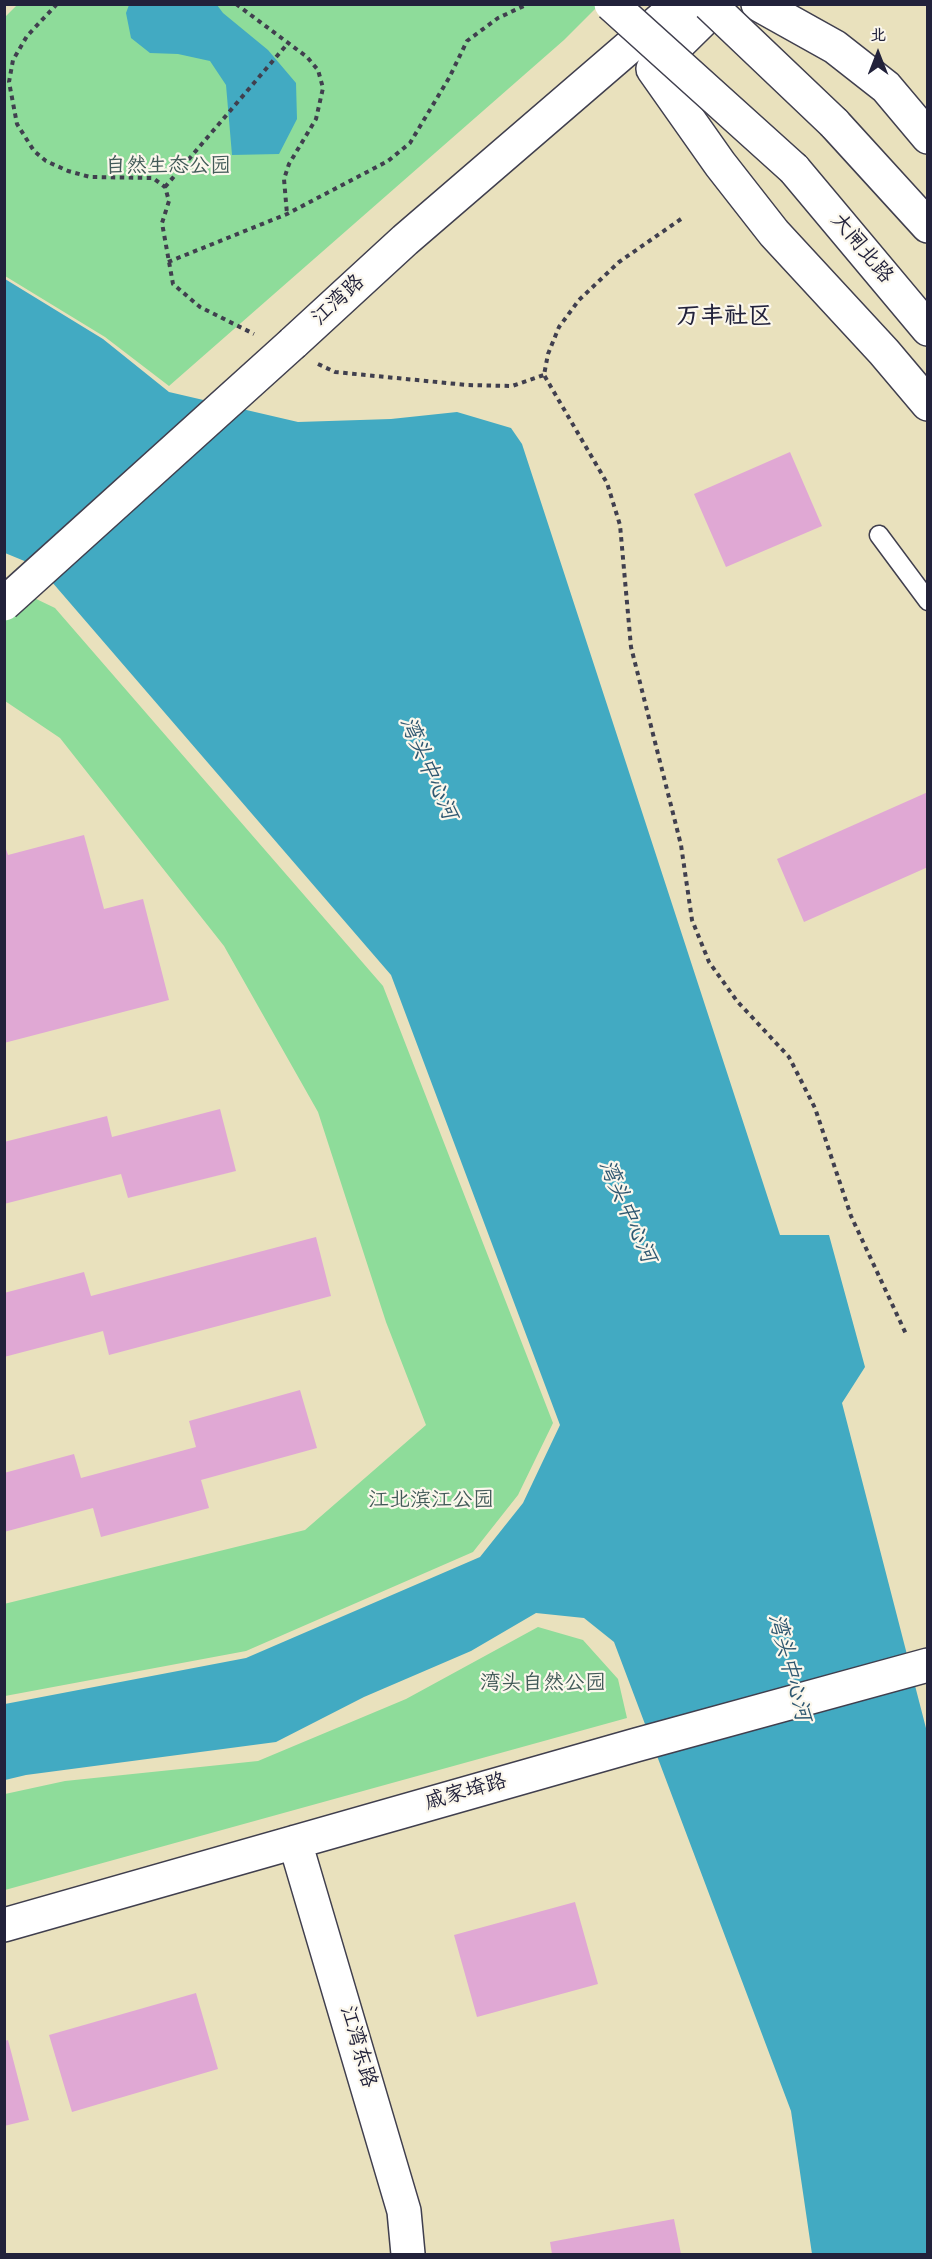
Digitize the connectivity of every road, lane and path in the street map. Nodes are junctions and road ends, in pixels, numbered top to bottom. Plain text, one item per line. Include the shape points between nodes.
1 (57, 4) edge
2 (236, 4) edge
3 (528, 4) edge
4 (611, 4) edge
5 (679, 4) edge
6 (709, 4) edge
7 (719, 4) edge
8 (758, 4) edge
9 (289, 42) junction
10 (927, 137) edge
11 (165, 187) junction
12 (287, 214) junction
13 (681, 219) dead end
14 (927, 226) edge
15 (168, 262) junction
16 (927, 329) edge
17 (290, 347) junction
18 (544, 375) junction
19 (927, 404) edge
20 (879, 535) dead end
21 (927, 601) edge
22 (4, 604) edge
23 (906, 1335) dead end
24 (927, 1665) edge
25 (295, 1842) junction
26 (4, 1925) edge
27 (408, 2254) edge

1 - 11 path via 27,36 13,60 9,82 17,124 34,152 68,171 90,177 153,178
2 - 9 path
3 - 12 path via 498,18 467,41 410,143 388,161
4 - 16 street, 大闸北路, bridge via 794,169
5 - 17 street, 江湾路 via 405,240
6 - 14 street, bridge via 834,123
7 - 19 street via 653,69 774,233
8 - 10 street via 835,48 886,87
9 - 11 path
9 - 12 path via 318,70 323,88 316,119 284,179
11 - 15 path via 169,201 162,223
12 - 15 path
13 - 18 path via 619,262 579,300 559,327
15 - 17 path via 173,284 200,307
17 - 18 path via 335,372 512,386
17 - 22 street, 江湾路, bridge
18 - 23 path via 608,483 620,525 631,647 681,845 692,920 709,962 737,1001 789,1057 815,1108 851,1216
20 - 21 lane
24 - 25 street, 戚家𡍲路
25 - 26 street, 戚家𡍲路
25 - 27 street, 江湾东路 via 404,2211

